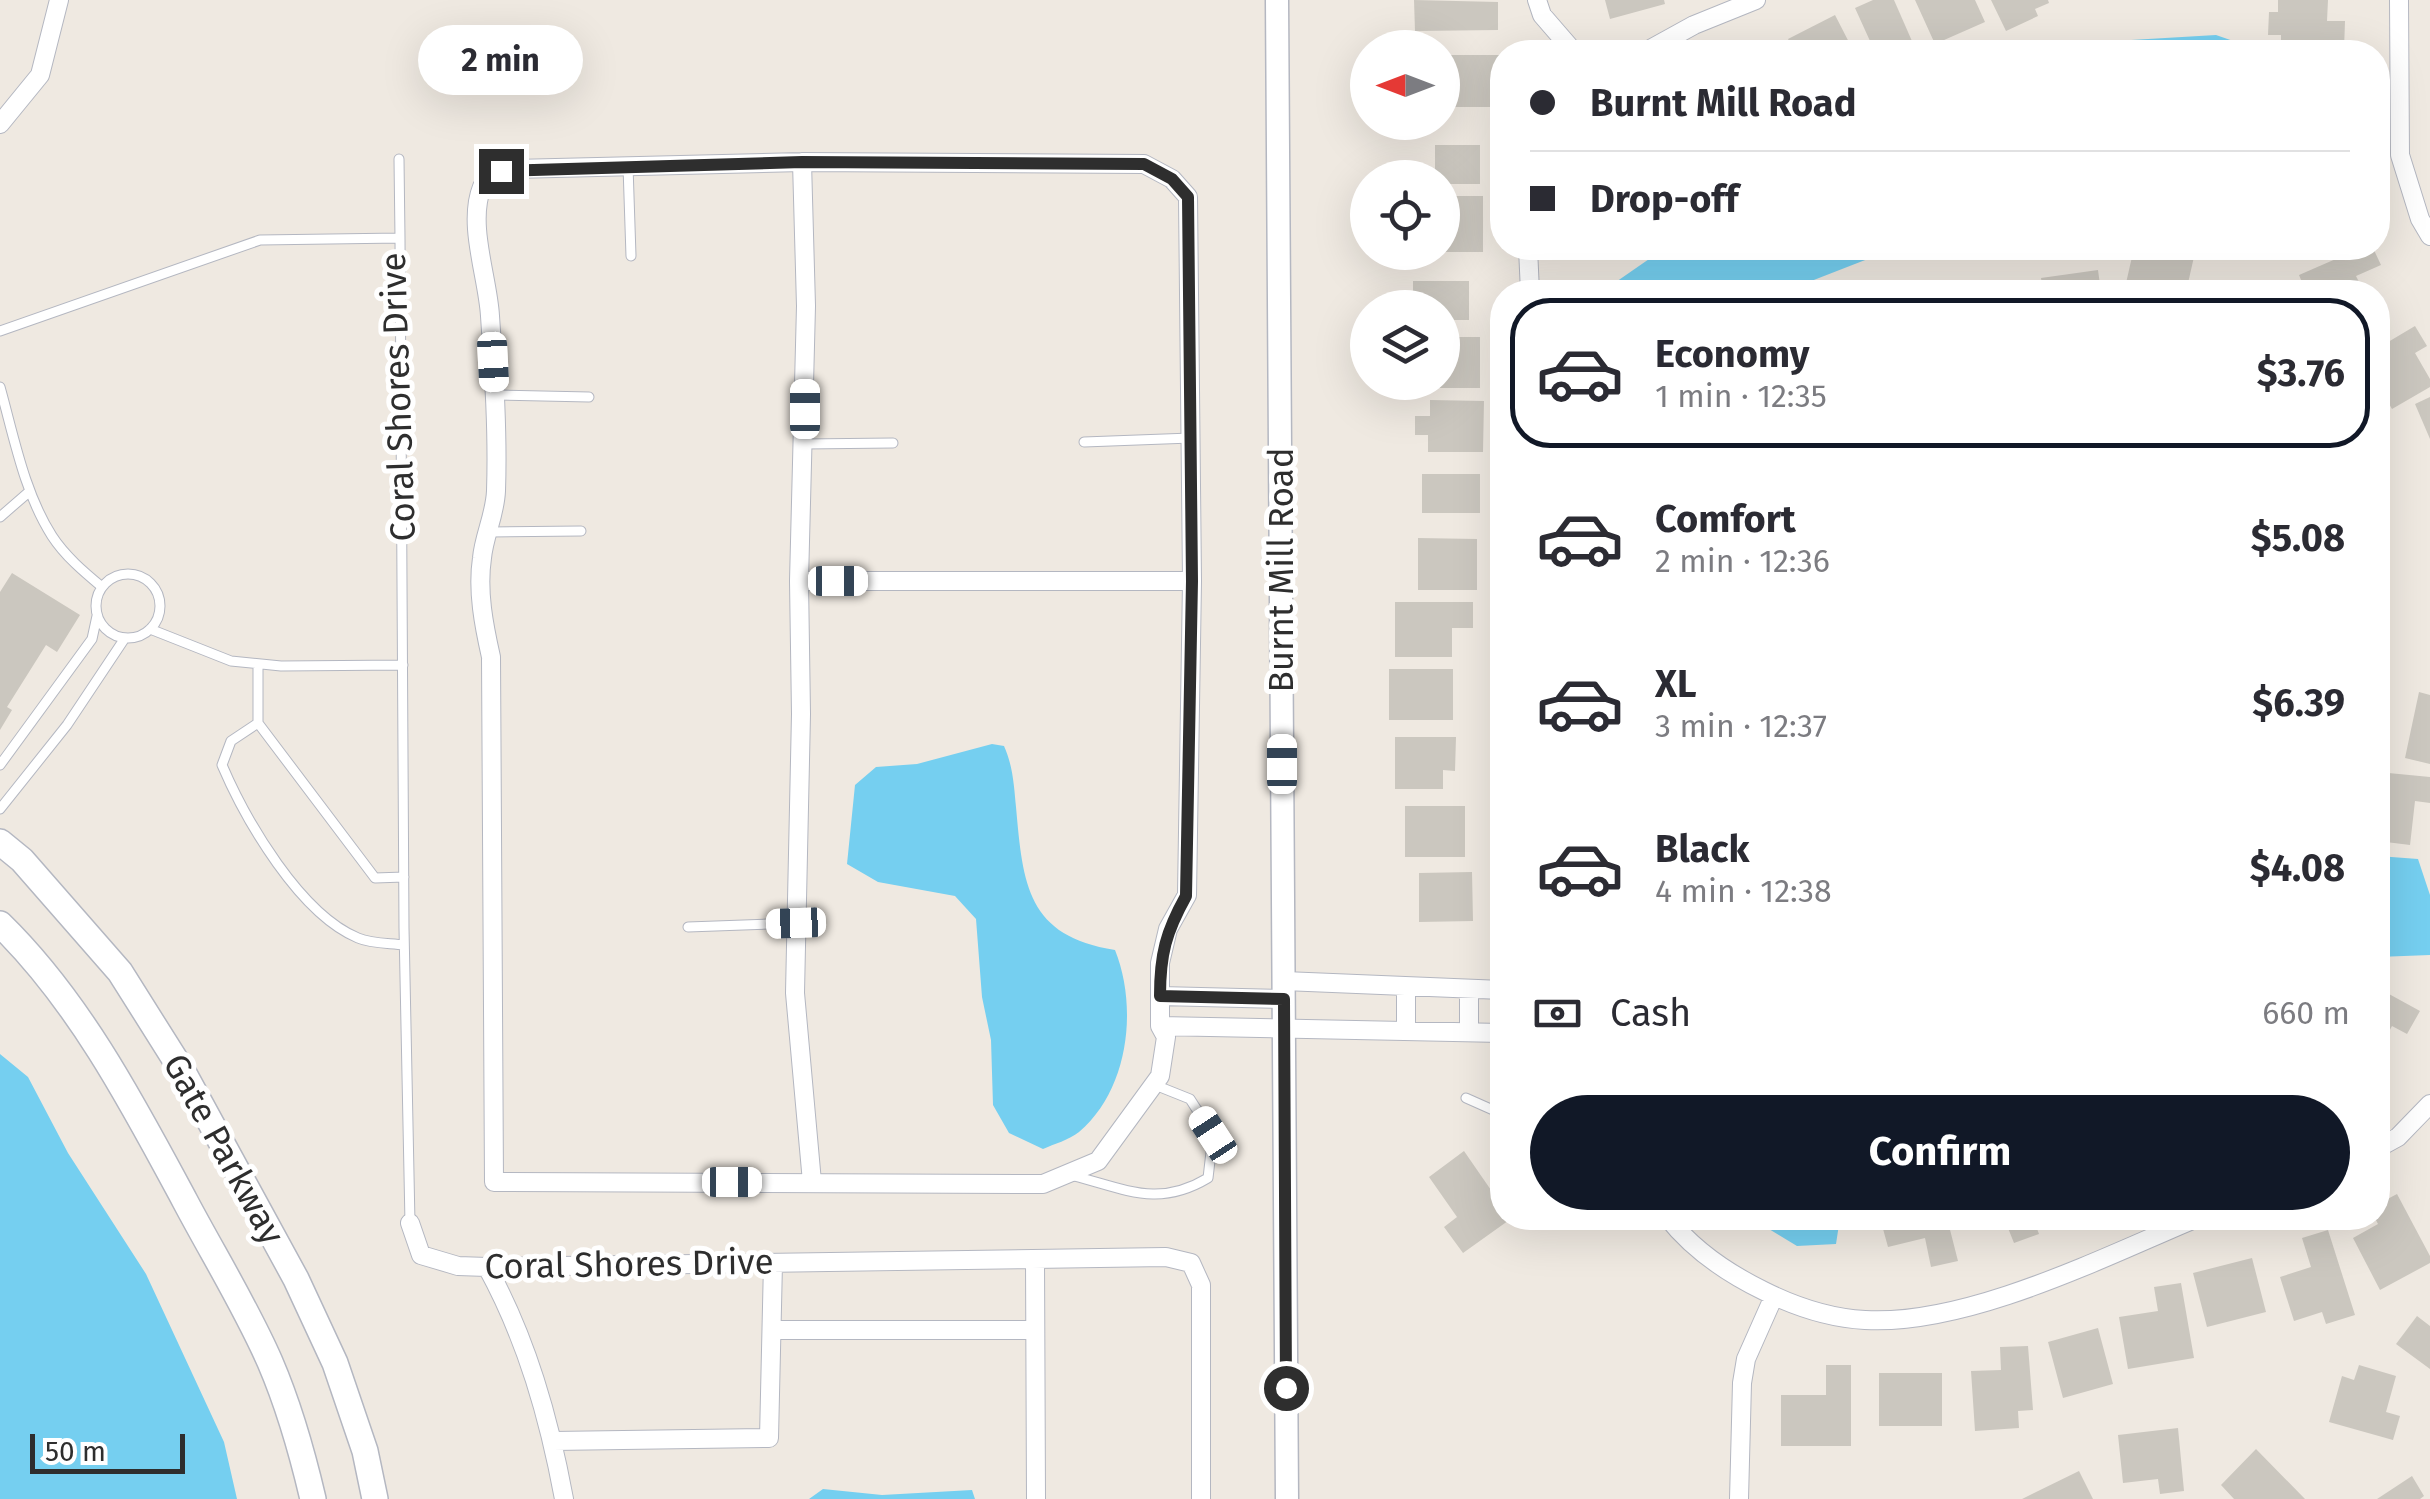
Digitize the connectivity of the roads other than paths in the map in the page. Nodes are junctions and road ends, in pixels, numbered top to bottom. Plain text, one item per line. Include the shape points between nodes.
1 (58, 0) edge
2 (1277, 0) edge
3 (1537, 0) edge
4 (1756, 0) edge
5 (2400, 0) edge
6 (1564, 40) edge
7 (1667, 40) edge
8 (0, 124) edge
9 (399, 159) dead end
10 (802, 162) junction
11 (628, 166) junction
12 (2430, 236) edge
13 (400, 238) junction
14 (631, 256) dead end
15 (0, 331) edge
16 (0, 388) edge
17 (495, 395) junction
18 (588, 397) dead end
19 (1191, 438) junction
20 (1084, 442) dead end
21 (892, 443) dead end
22 (804, 444) junction
23 (30, 491) junction
24 (0, 517) edge
25 (581, 530) dead end
26 (490, 532) junction
27 (799, 581) junction
28 (1192, 581) junction
29 (102, 587) junction
30 (98, 616) junction
31 (150, 629) junction
32 (125, 638) junction
33 (258, 664) junction
34 (403, 665) junction
35 (258, 723) junction
36 (0, 765) edge
37 (0, 810) edge
38 (0, 842) edge
39 (404, 878) junction
40 (796, 923) junction
41 (0, 924) edge
42 (688, 927) dead end
43 (404, 945) junction
44 (1406, 987) junction
45 (1469, 989) junction
46 (1284, 990) junction
47 (1490, 990) edge
48 (1160, 996) junction
49 (1160, 1026) junction
50 (1284, 1028) junction
51 (1406, 1030) junction
52 (1469, 1031) junction
53 (1490, 1032) edge
54 (1153, 1084) junction
55 (1466, 1098) dead end
56 (2430, 1104) edge
57 (1490, 1109) edge
58 (2390, 1141) edge
59 (1069, 1174) junction
60 (812, 1182) junction
61 (410, 1223) joint
62 (1680, 1230) edge
63 (2168, 1230) edge
64 (1034, 1259) junction
65 (773, 1263) junction
66 (487, 1268) junction
67 (1774, 1296) junction
68 (774, 1330) junction
69 (1035, 1330) junction
70 (553, 1441) junction
71 (312, 1499) edge
72 (376, 1499) edge
73 (564, 1499) edge
74 (1036, 1499) edge
75 (1201, 1499) edge
76 (1287, 1499) edge
77 (1739, 1499) edge

1 - 8 street via 40,75
2 - 46 street, Burnt Mill Road
3 - 6 street
4 - 7 street
5 - 12 street via 2400,155
9 - 13 lane
10 - 11 street
10 - 19 street via 1144,164 1172,179 1188,197
10 - 22 street
11 - 14 lane
11 - 17 street via 514,169 490,177 482,188 478,245 489,295
13 - 15 lane, Coral Shores Drive via 260,240
13 - 34 lane, Coral Shores Drive
16 - 23 lane
17 - 18 lane
17 - 26 street
19 - 20 lane
19 - 28 street
21 - 22 lane
22 - 27 street
23 - 24 lane
23 - 29 lane via 53,538
25 - 26 lane
26 - 60 street via 482,557 482,602 491,657 494,1182
27 - 28 street
27 - 40 street
28 - 48 street via 1186,896 1168,929
29 - 30 lane
29 - 31 lane via 119,574 149,581 160,600
30 - 32 lane via 108,631
30 - 36 lane via 92,640
31 - 32 lane
31 - 33 lane via 231,661
32 - 37 lane
33 - 34 lane
33 - 35 lane
34 - 39 lane, Coral Shores Drive
35 - 39 lane via 375,878
35 - 43 lane via 231,741 222,764 270,850 328,922 362,940
38 - 72 main road, Gate Parkway via 120,972 183,1072 336,1363
39 - 43 lane, Coral Shores Drive
40 - 42 lane
40 - 60 street via 795,993
41 - 71 main road, Gate Parkway via 68,1004 158,1151 270,1361
43 - 61 lane, Coral Shores Drive
44 - 45 street
44 - 46 street
44 - 51 street
45 - 47 street
45 - 52 street
46 - 48 street
46 - 50 street, Burnt Mill Road
48 - 49 street
49 - 50 street
49 - 54 street via 1165,1049
50 - 51 street
50 - 76 street, Burnt Mill Road
51 - 52 street
52 - 53 street
54 - 59 street via 1098,1162
54 - 59 lane via 1190,1099 1213,1135 1208,1178 1184,1192 1148,1196
55 - 57 lane
56 - 58 street
59 - 60 street via 1043,1184
61 - 66 street, Coral Shores Drive via 422,1256
62 - 67 street via 1731,1275
63 - 67 street via 1942,1314 1866,1320
64 - 65 street, Coral Shores Drive
64 - 69 street
64 - 75 street, Coral Shores Drive via 1166,1257 1191,1263 1201,1285
65 - 66 street, Coral Shores Drive
65 - 68 street
66 - 70 street via 505,1301
67 - 77 street via 1746,1359
68 - 69 street
68 - 70 street via 770,1438
69 - 74 street
70 - 73 street

